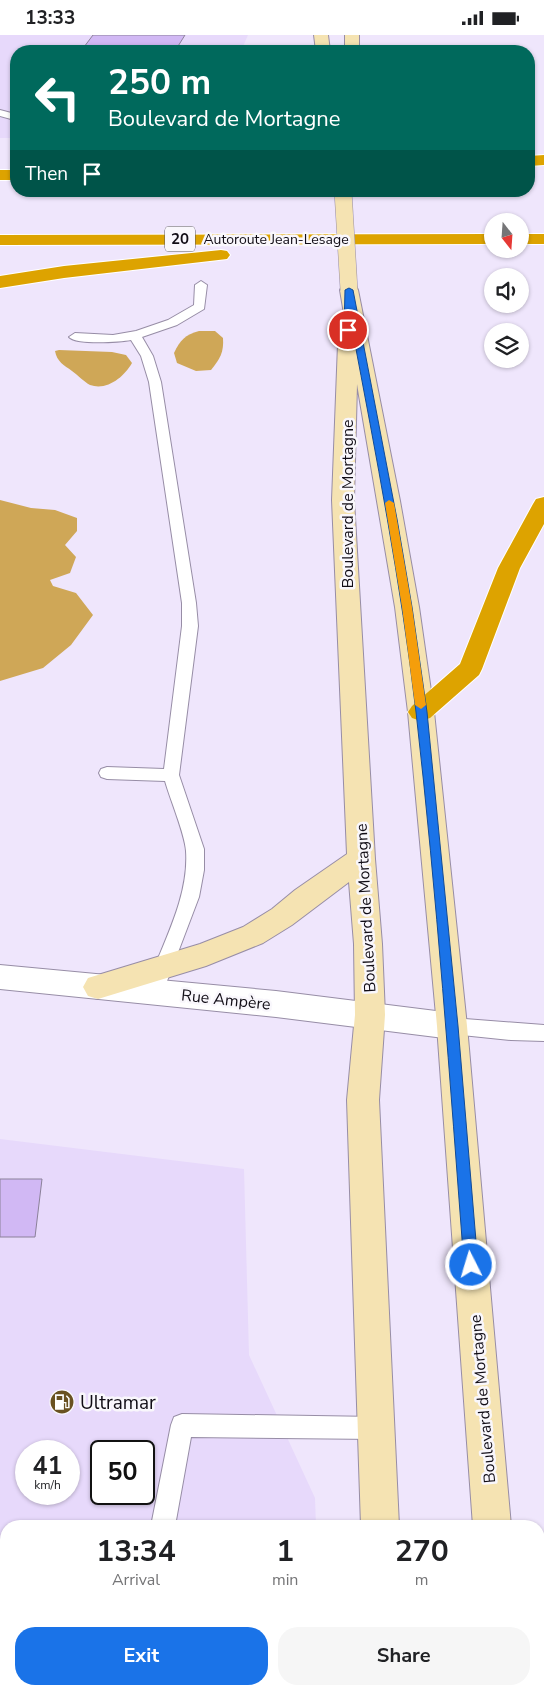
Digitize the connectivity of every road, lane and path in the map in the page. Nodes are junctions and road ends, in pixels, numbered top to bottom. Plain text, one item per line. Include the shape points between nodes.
1 (343, 197) edge
2 (359, 239) junction
3 (484, 239) edge
4 (529, 239) edge
5 (544, 239) edge
6 (0, 240) edge
7 (0, 281) edge
8 (201, 285) dead end
9 (349, 290) junction
10 (134, 335) junction
11 (75, 337) dead end
12 (544, 504) edge
13 (421, 712) junction
14 (107, 773) dead end
15 (171, 775) junction
16 (362, 859) junction
17 (0, 977) edge
18 (159, 980) junction
19 (370, 1015) junction
20 (452, 1026) junction
21 (544, 1033) edge
22 (376, 1427) junction
23 (164, 1520) edge
24 (380, 1520) edge
25 (492, 1520) edge

1 - 9 main road, Boulevard de Mortagne, bridge
2 - 3 highway, Autoroute Jean-Lesage / 20
2 - 6 highway, Autoroute Jean-Lesage / 20
2 - 7 highway
4 - 5 highway
8 - 10 lane via 200,306 193,312
9 - 13 main road, Boulevard de Mortagne via 391,511
9 - 16 main road, Boulevard de Mortagne via 343,500
10 - 11 lane
10 - 15 lane via 147,356 155,382 189,603 187,659
12 - 13 highway via 510,568 470,669
13 - 20 main road, Boulevard de Mortagne
14 - 15 lane
15 - 18 lane via 196,849 190,897
16 - 18 main road via 253,935 206,954
16 - 19 main road, Boulevard de Mortagne
17 - 18 street, Rue Ampère via 98,987
18 - 19 street, Rue Ampère
19 - 20 street, Rue Ampère
19 - 22 main road, Boulevard de Mortagne via 363,1100
20 - 21 lane
20 - 25 main road, Boulevard de Mortagne
22 - 23 lane via 182,1425
22 - 24 main road, Boulevard de Mortagne

